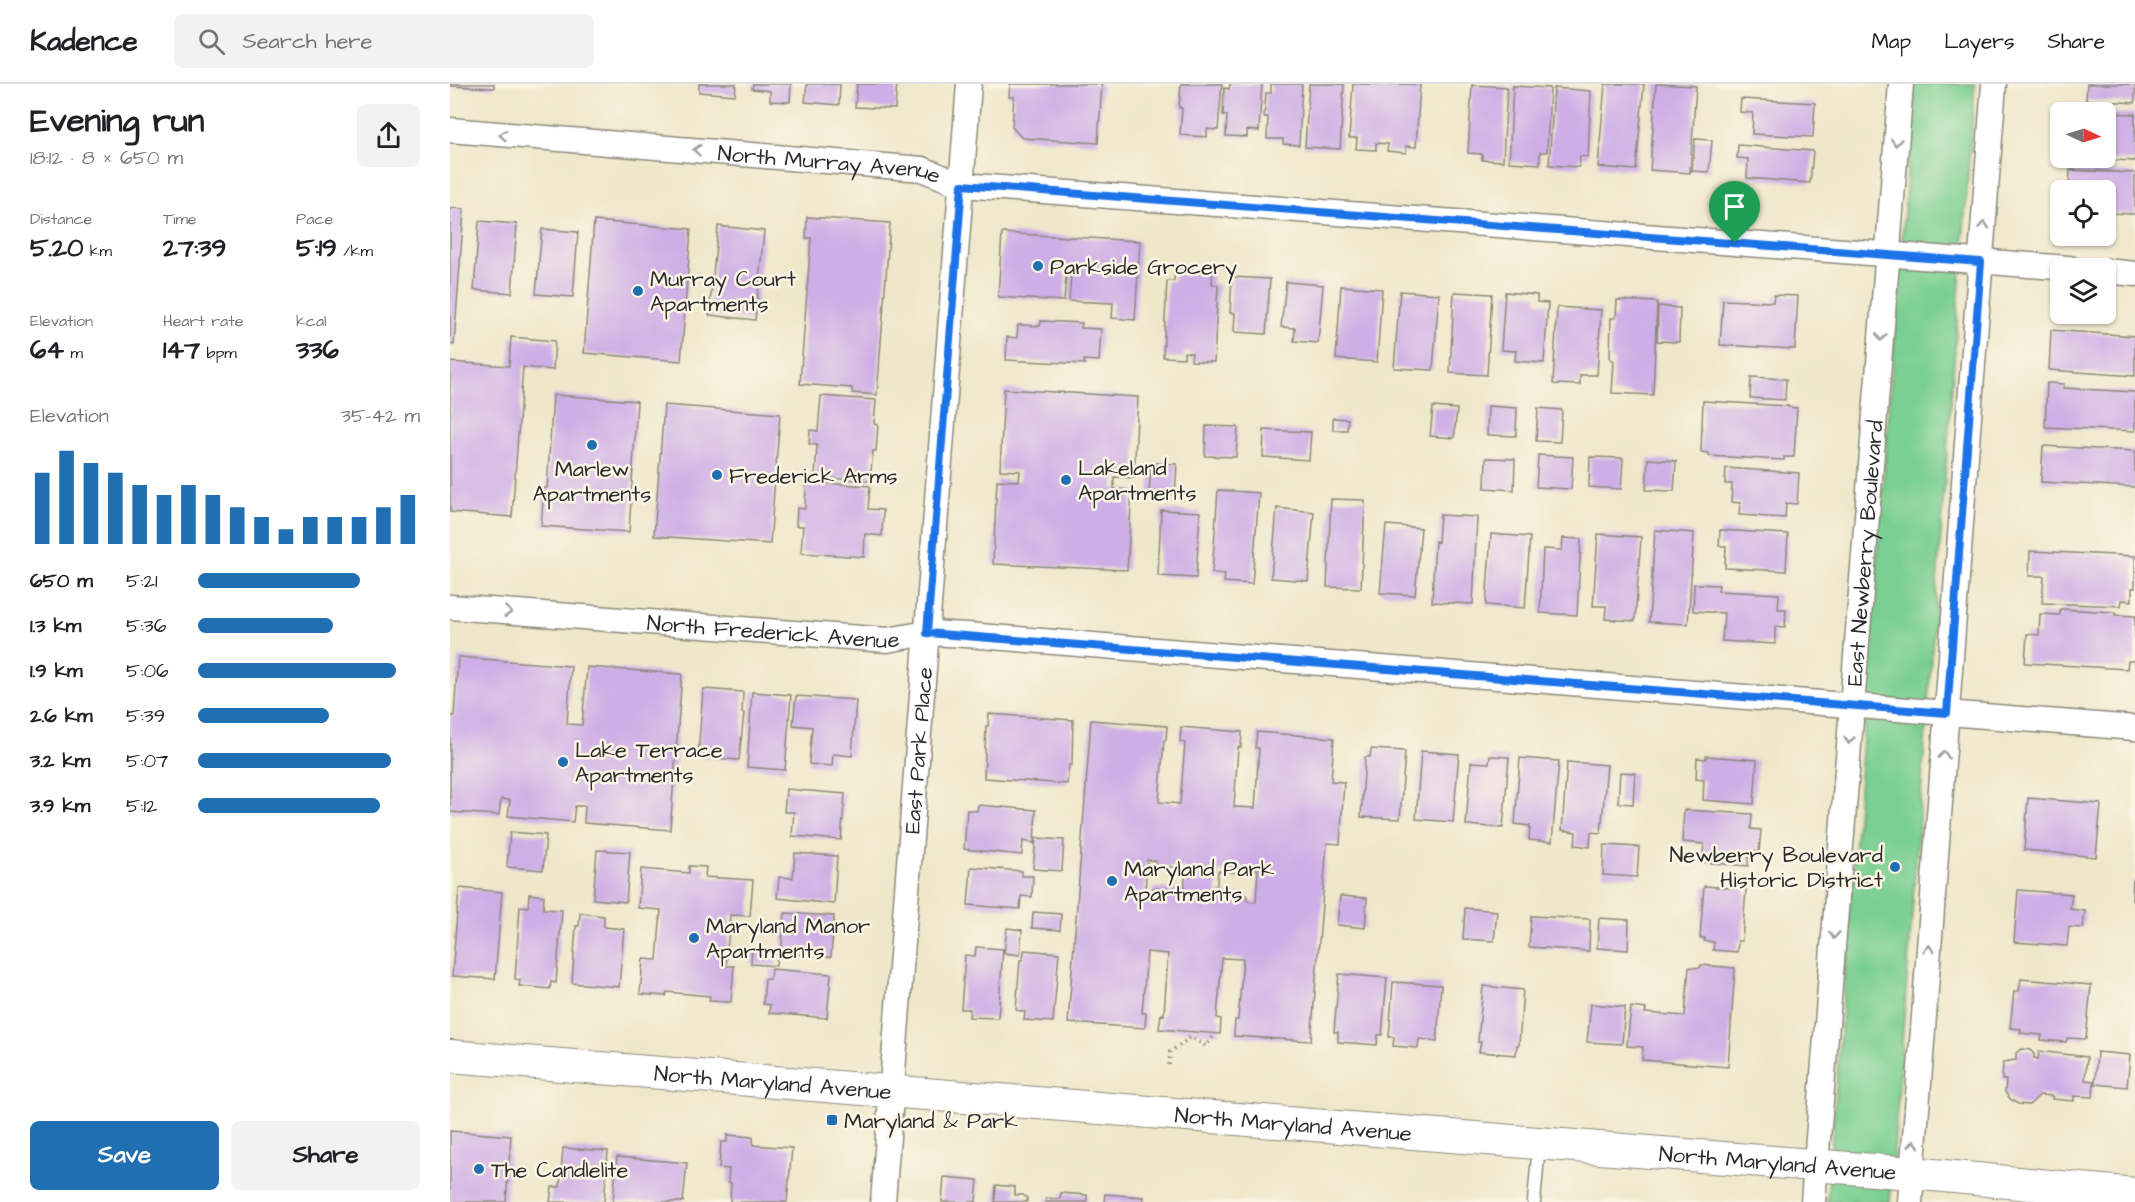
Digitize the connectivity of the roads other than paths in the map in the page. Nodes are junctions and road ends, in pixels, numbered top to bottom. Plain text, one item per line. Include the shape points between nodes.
1 (969, 84) edge
2 (1901, 84) edge
3 (1994, 84) edge
4 (450, 130) edge
5 (962, 185) junction
6 (1887, 255) junction
7 (1981, 262) junction
8 (2050, 267) edge
9 (2116, 273) edge
10 (2135, 274) edge
11 (450, 607) edge
12 (927, 633) junction
13 (1852, 705) junction
14 (1947, 713) junction
15 (2135, 728) edge
16 (450, 1056) edge
17 (892, 1091) junction
18 (1539, 1144) junction
19 (1816, 1165) junction
20 (1911, 1188) edge
21 (2135, 1194) edge
22 (884, 1202) edge
23 (1534, 1202) edge
24 (1813, 1202) edge

1 - 5 street, East Park Place
2 -> 6 street, East Newberry Boulevard
7 -> 3 street
5 -> 4 street, North Murray Avenue via 922,169
5 - 6 street, North Murray Avenue
5 - 12 street, East Park Place
6 - 7 street, North Murray Avenue
6 -> 13 street, East Newberry Boulevard
7 - 8 street, North Murray Avenue
7 - 14 street
9 - 10 street
11 -> 12 street, North Frederick Avenue via 887,640
12 - 13 street, North Frederick Avenue
12 - 17 street, East Park Place
13 - 14 street, North Frederick Avenue
13 -> 19 street, East Newberry Boulevard
14 - 15 street, North Frederick Avenue
20 -> 14 street
16 - 17 street, North Maryland Avenue
17 - 18 street, North Maryland Avenue
17 - 22 street, East Park Place
18 - 19 street, North Maryland Avenue
18 - 23 lane
19 - 20 street, North Maryland Avenue
19 - 24 street, East Newberry Boulevard
20 - 21 street, North Maryland Avenue

